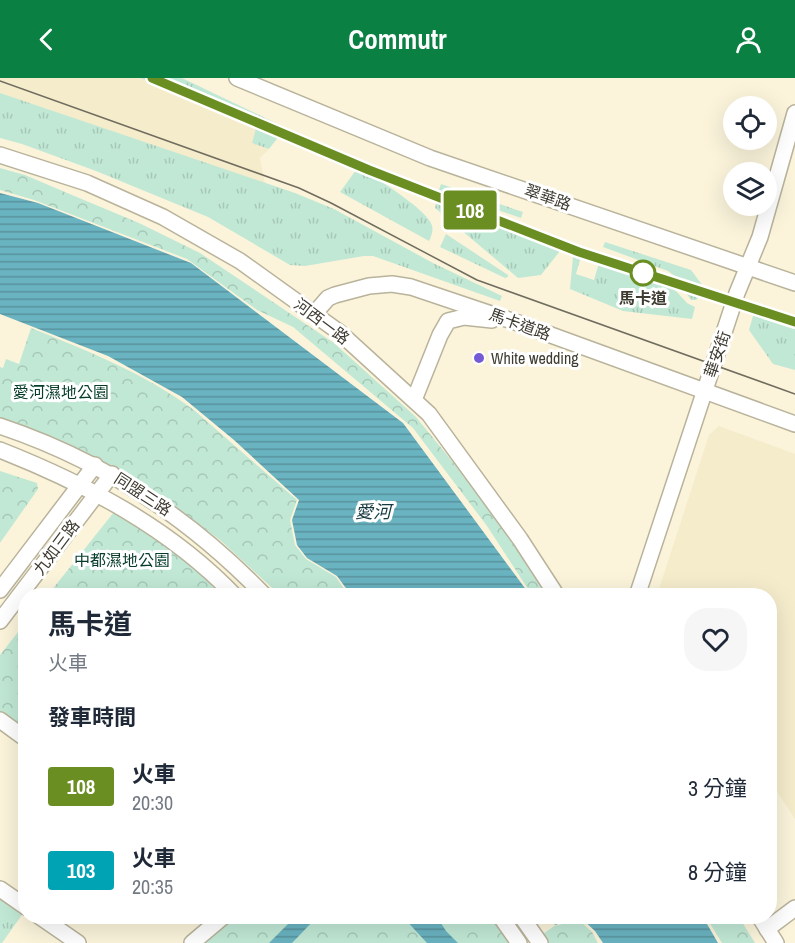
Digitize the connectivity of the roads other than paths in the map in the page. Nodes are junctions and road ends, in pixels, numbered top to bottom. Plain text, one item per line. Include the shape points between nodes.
1 (237, 78) edge
2 (795, 113) edge
3 (0, 155) edge
4 (748, 267) junction
5 (795, 283) edge
6 (314, 314) junction
7 (518, 323) junction
8 (704, 392) junction
9 (414, 400) junction
10 (795, 424) edge
11 (0, 426) edge
12 (0, 450) edge
13 (95, 465) junction
14 (112, 474) junction
15 (80, 485) junction
16 (97, 493) junction
17 (25, 588) edge
18 (226, 588) edge
19 (257, 588) edge
20 (552, 588) edge
21 (640, 588) edge
22 (0, 590) edge
23 (18, 597) edge
24 (0, 621) edge
25 (0, 720) edge
26 (18, 733) edge
27 (0, 890) edge
28 (18, 902) edge
29 (795, 908) edge
30 (777, 916) edge
31 (51, 924) edge
32 (215, 924) edge
33 (506, 924) edge
34 (527, 924) edge
35 (764, 924) edge
36 (78, 943) edge
37 (192, 943) edge
38 (519, 943) edge
39 (540, 943) edge
40 (776, 943) edge

1 - 4 street, 翠華路 via 430,158
2 - 4 street, 華安街
3 - 6 street, 河西一路 via 87,183 163,217 218,247
4 - 5 street, 翠華路
4 - 8 street, 華安街
6 - 7 street, 馬卡道路 via 335,295 392,284 434,293
6 - 9 street, 河西一路
7 - 8 street, 馬卡道路
7 - 9 street via 464,318 448,321
8 - 10 street, 馬卡道路
8 - 21 street, 華安街
9 - 20 street, 河西一路 via 436,423
11 - 13 street, 同盟三路
12 - 15 street, 同盟三路
13 - 14 street, 同盟三路
13 - 15 street, 九如三路
14 - 16 street, 九如三路
14 - 19 street, 同盟三路 via 188,525
15 - 16 street, 同盟三路
15 - 22 street, 九如三路
16 - 17 street, 九如三路
16 - 18 street, 同盟三路 via 177,544
23 - 24 street, 九如三路
25 - 26 street
27 - 28 street
29 - 30 street
31 - 36 street
32 - 37 street
33 - 38 street
34 - 39 street
35 - 40 street

